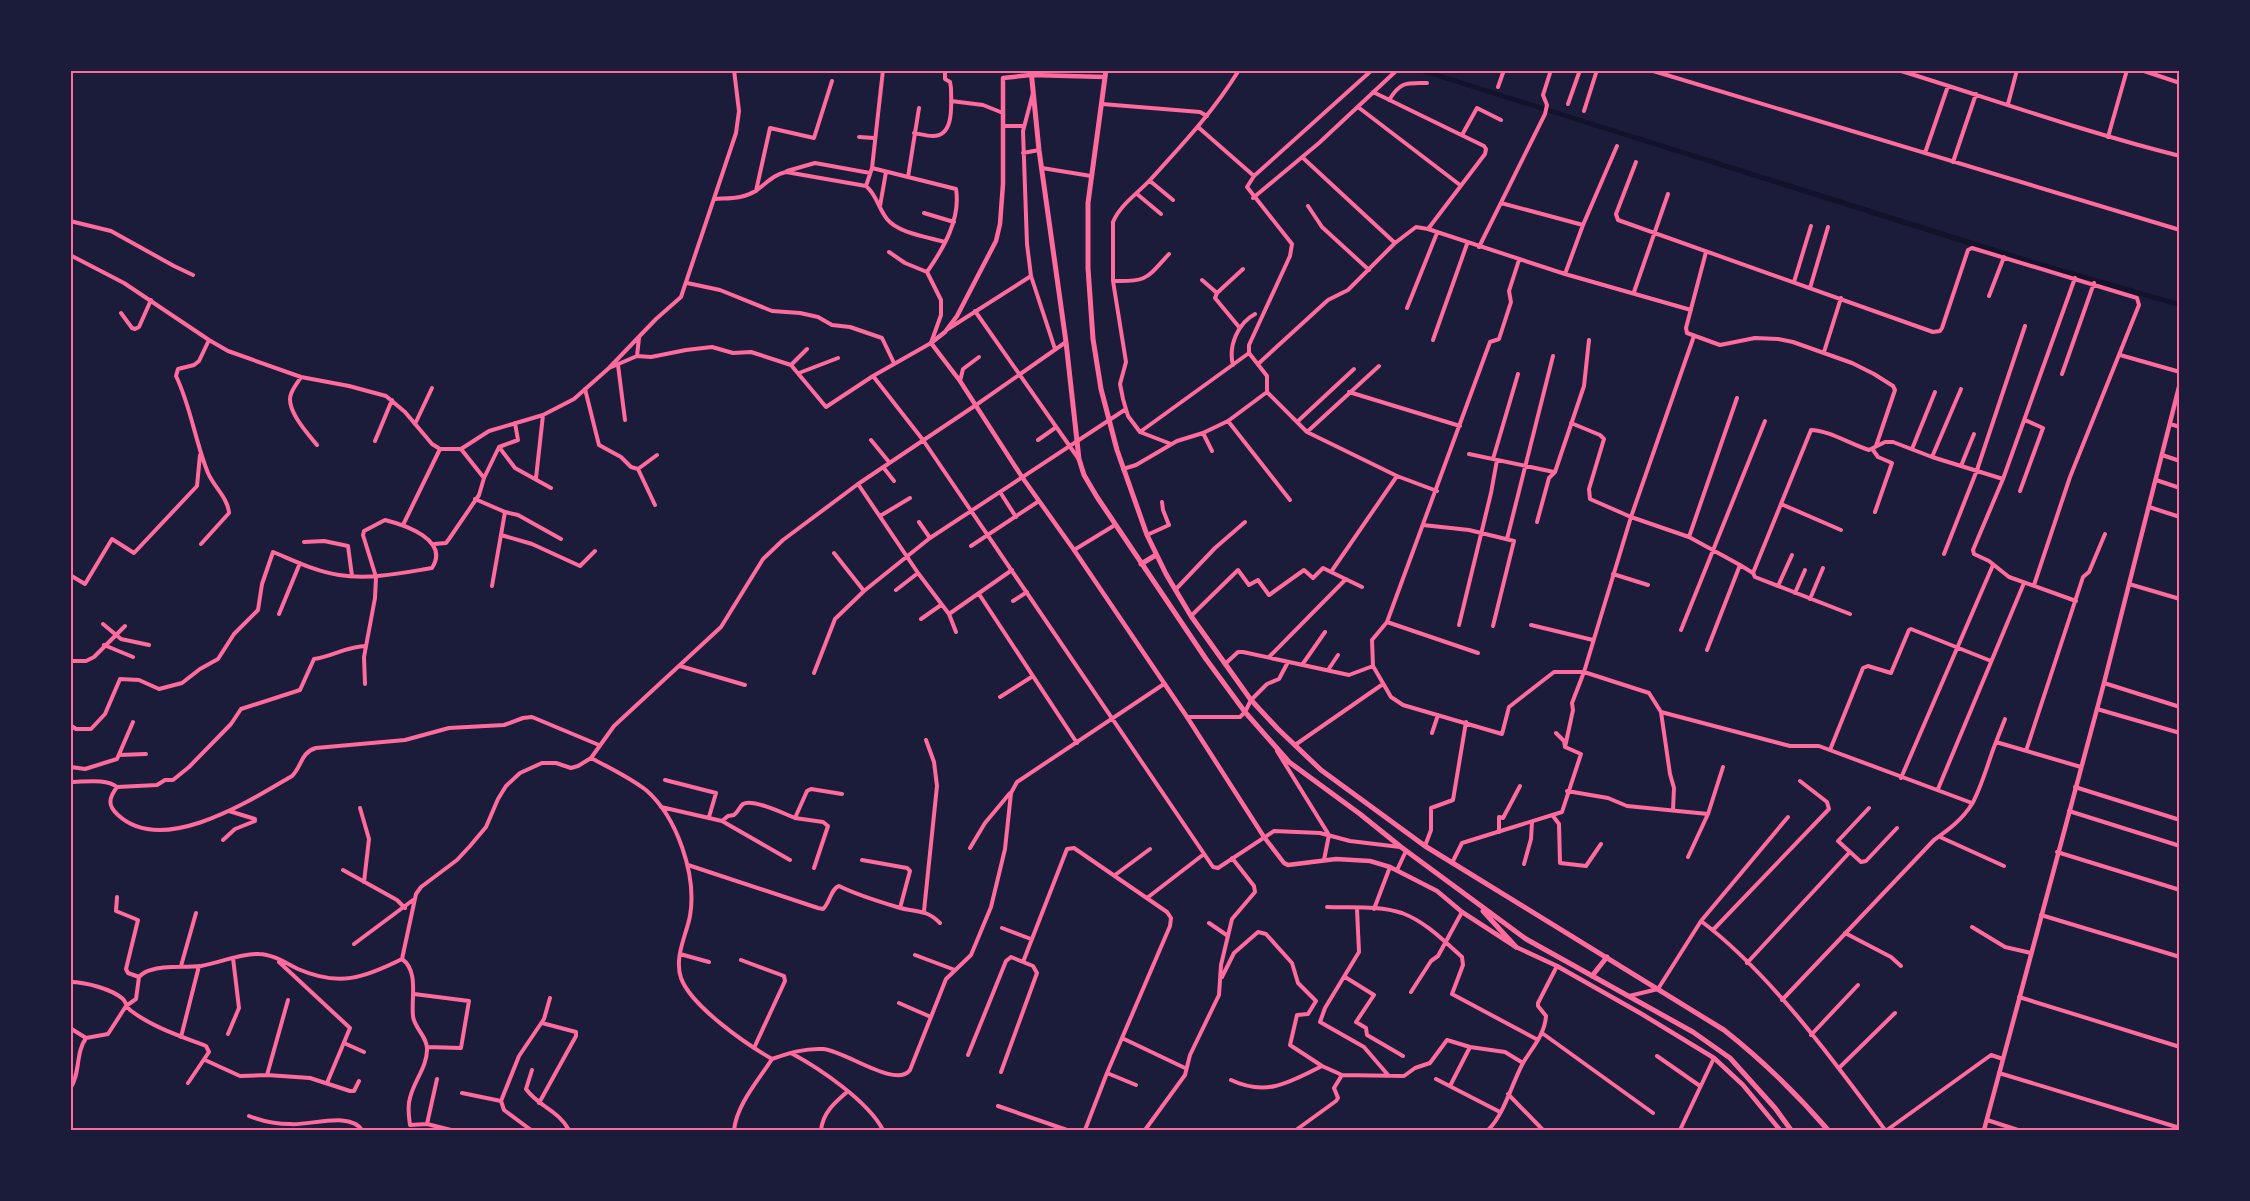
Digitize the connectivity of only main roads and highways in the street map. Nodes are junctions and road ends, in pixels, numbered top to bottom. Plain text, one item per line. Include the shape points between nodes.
1 (1031, 73) edge
2 (1107, 73) edge
3 (1156, 555) junction
4 (1141, 564) junction
5 (1166, 574) junction
6 (1154, 582) junction
7 (1278, 729) junction
8 (1270, 740) junction
9 (1473, 900) junction
10 (1516, 947) road end
11 (1607, 957) junction
12 (1592, 976) junction
13 (1791, 1131) edge
14 (1828, 1131) edge

1 - 4 main road via 1078,459 1084,475
2 - 3 main road via 1088,203 1093,339 1108,420
3 - 4 main road
3 - 5 main road
4 - 6 main road
5 - 6 main road
5 - 7 main road via 1224,664
6 - 8 main road via 1245,712
7 - 8 main road
7 - 11 main road via 1321,770 1425,846
8 - 9 main road via 1289,762
9 - 10 main road
9 - 12 main road via 1526,939
11 - 12 main road
11 - 14 main road via 1724,1030 1793,1090
12 - 13 main road via 1694,1032 1730,1058

